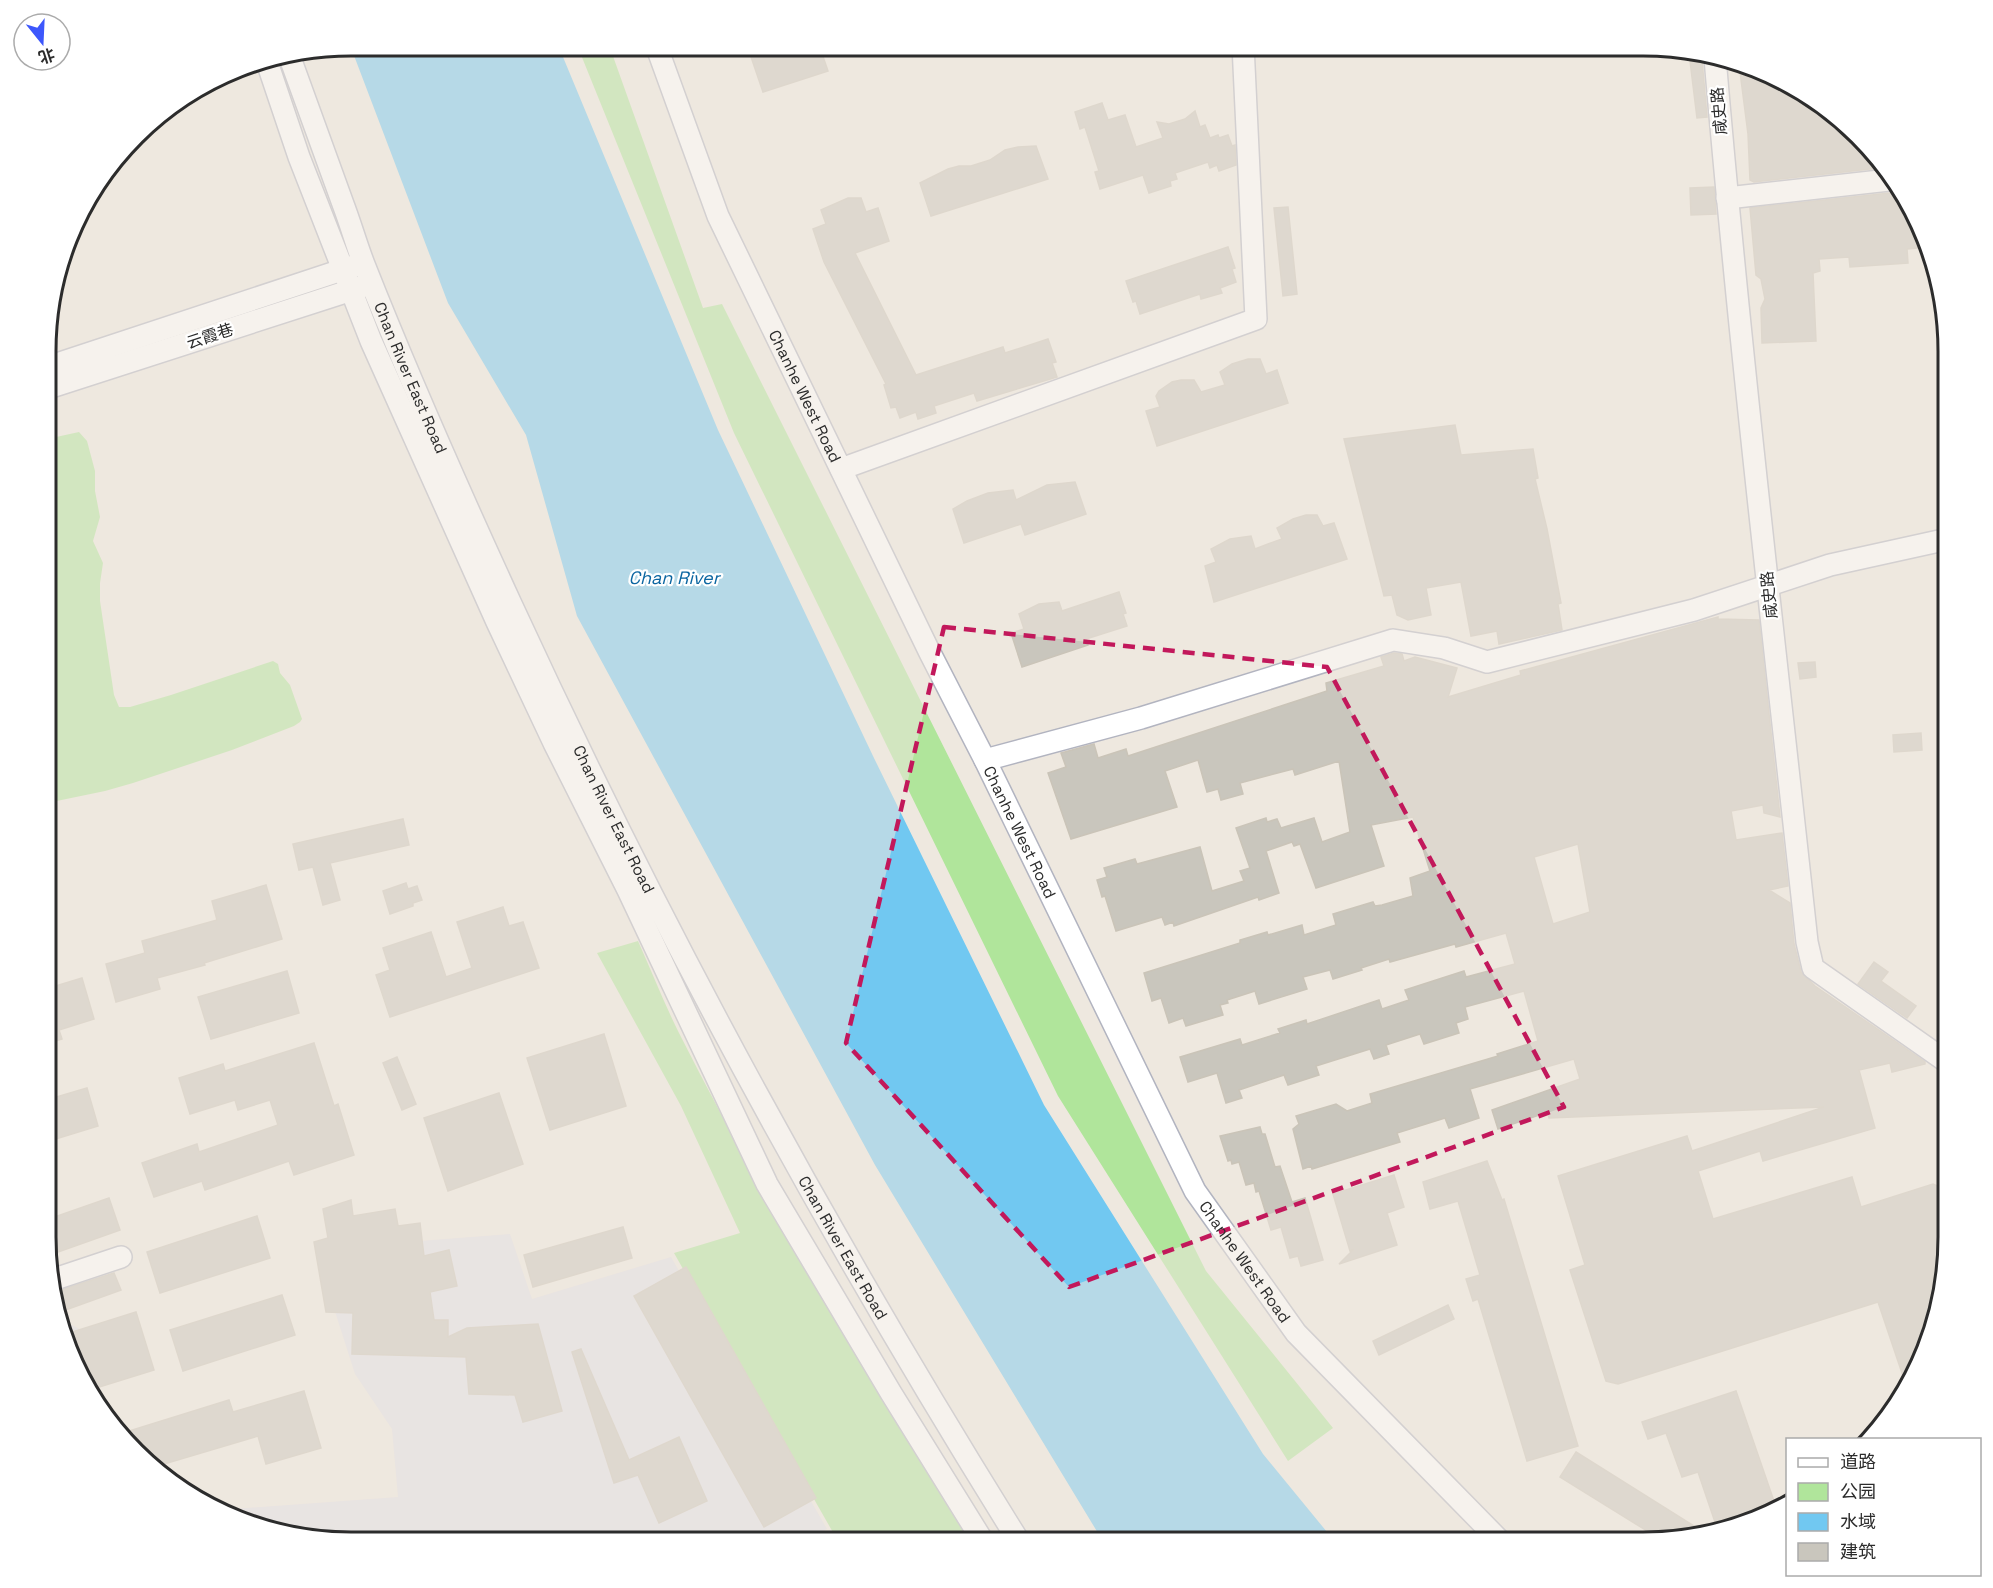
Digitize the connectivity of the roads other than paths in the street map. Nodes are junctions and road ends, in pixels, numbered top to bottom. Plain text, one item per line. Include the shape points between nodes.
1 (660, 56) edge
2 (1244, 56) edge
3 (291, 62) edge
4 (1716, 65) edge
5 (269, 67) edge
6 (1883, 181) edge
7 (1727, 198) junction
8 (354, 266) junction
9 (372, 284) junction
10 (351, 290) junction
11 (56, 364) edge
12 (56, 385) edge
13 (841, 469) junction
14 (1938, 541) edge
15 (1768, 585) junction
16 (985, 760) junction
17 (1938, 1056) edge
18 (121, 1257) dead end
19 (58, 1278) edge
20 (977, 1532) edge
21 (1013, 1532) edge
22 (1491, 1532) edge

1 - 13 street, Chanhe West Road via 718,216
2 - 13 street via 1256,319
3 - 8 street, Chan River East Road
4 - 7 street, 咸史路
5 - 8 street, Chan River East Road via 299,157
6 - 7 street
7 - 15 street, 咸史路
8 - 9 street, Chan River East Road
8 - 10 street, Chan River East Road
8 - 11 street, 云霞巷
9 - 10 street, 云霞巷
9 - 21 street, Chan River East Road via 463,500 637,868 848,1256
10 - 12 street, 云霞巷
10 - 20 street, Chan River East Road via 497,622 767,1184
13 - 16 street, Chanhe West Road
14 - 15 street via 1830,565
15 - 16 street via 1694,610 1487,662 1444,648 1393,640 1141,718
15 - 17 street, 咸史路 via 1813,968
16 - 22 street, Chanhe West Road via 1195,1191 1296,1333
18 - 19 street

